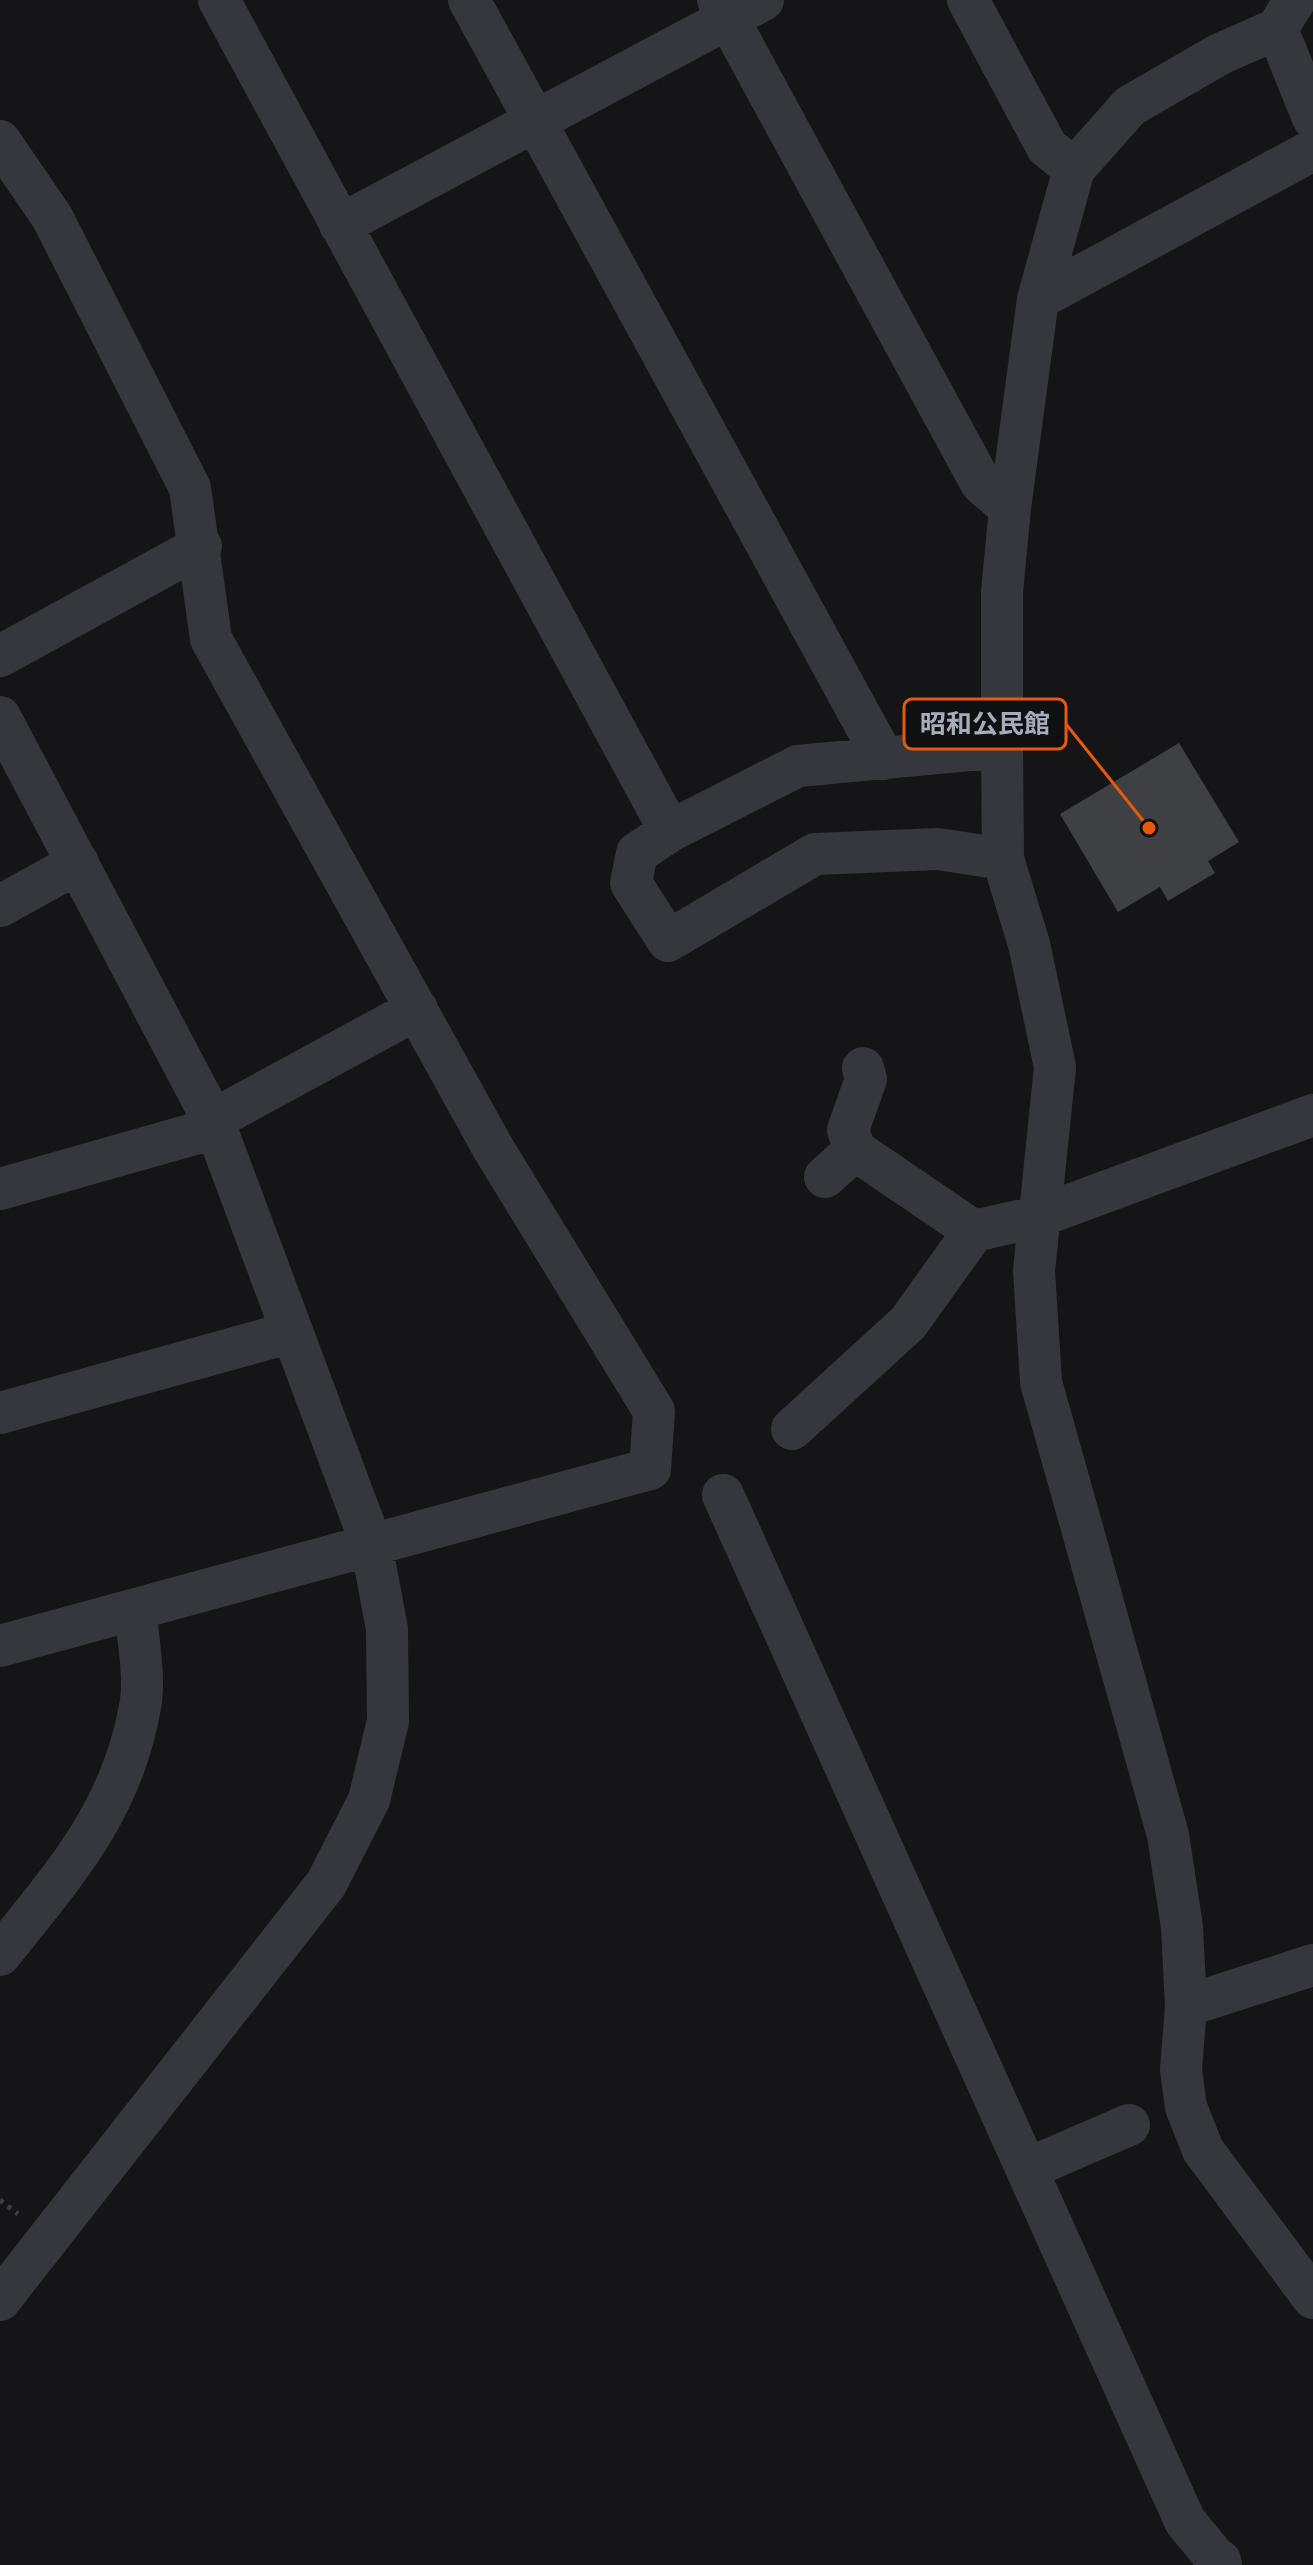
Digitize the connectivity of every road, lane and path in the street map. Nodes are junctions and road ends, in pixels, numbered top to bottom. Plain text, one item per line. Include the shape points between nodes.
1 (219, 0) edge
2 (469, 0) edge
3 (968, 0) edge
4 (737, 6) edge
5 (1286, 14) edge
6 (1313, 118) edge
7 (535, 122) junction
8 (0, 141) edge
9 (1313, 150) edge
10 (1074, 169) junction
11 (340, 225) junction
12 (1038, 299) junction
13 (1010, 508) junction
14 (201, 546) junction
15 (0, 656) edge
16 (0, 717) edge
17 (1002, 747) junction
18 (884, 759) junction
19 (670, 831) junction
20 (1003, 859) junction
21 (78, 863) junction
22 (0, 906) edge
23 (417, 1009) junction
24 (863, 1068) dead end
25 (1313, 1115) edge
26 (213, 1120) junction
27 (0, 1189) edge
28 (1040, 1216) junction
29 (974, 1231) junction
30 (292, 1332) junction
31 (0, 1413) edge
32 (792, 1429) dead end
33 (723, 1495) dead end
34 (371, 1543) junction
35 (136, 1609) junction
36 (0, 1646) edge
37 (0, 1955) edge
38 (1313, 1965) edge
39 (1186, 2006) junction
40 (1129, 2125) dead end
41 (1027, 2169) junction
42 (1313, 2298) edge
43 (0, 2300) edge
44 (1218, 2564) edge

1 - 11 street
2 - 7 street
3 - 10 street via 1047,147
4 - 7 street
4 - 13 street via 981,483
5 - 6 street
5 - 10 street via 1130,106
7 - 11 street
7 - 18 street
8 - 14 street via 52,217 190,488
9 - 12 street
10 - 12 street
11 - 19 street
12 - 13 street
13 - 17 street via 1002,592
14 - 15 street
14 - 23 street via 211,639
16 - 21 street
17 - 18 street
17 - 20 street
18 - 19 street via 798,766
19 - 20 street via 637,853 631,883 668,941 815,854 938,849
20 - 28 street via 1029,944 1055,1067
21 - 22 street
21 - 26 street
23 - 26 street
23 - 34 street via 493,1148 654,1411 650,1469
24 - 29 street via 866,1079 840,1163
25 - 28 street
26 - 27 street via 194,1134
26 - 30 street
28 - 29 street
28 - 39 street via 1034,1271 1041,1382 1168,1835 1182,1927
29 - 32 street via 908,1323
30 - 31 street
30 - 34 street
33 - 41 street
34 - 35 street
34 - 43 street via 387,1629 388,1721 369,1800 326,1884
35 - 36 street
35 - 37 street via 141,1704 120,1781 91,1839
38 - 39 street
39 - 42 street via 1181,2070 1186,2107 1203,2150
40 - 41 street
41 - 44 street via 1185,2521

